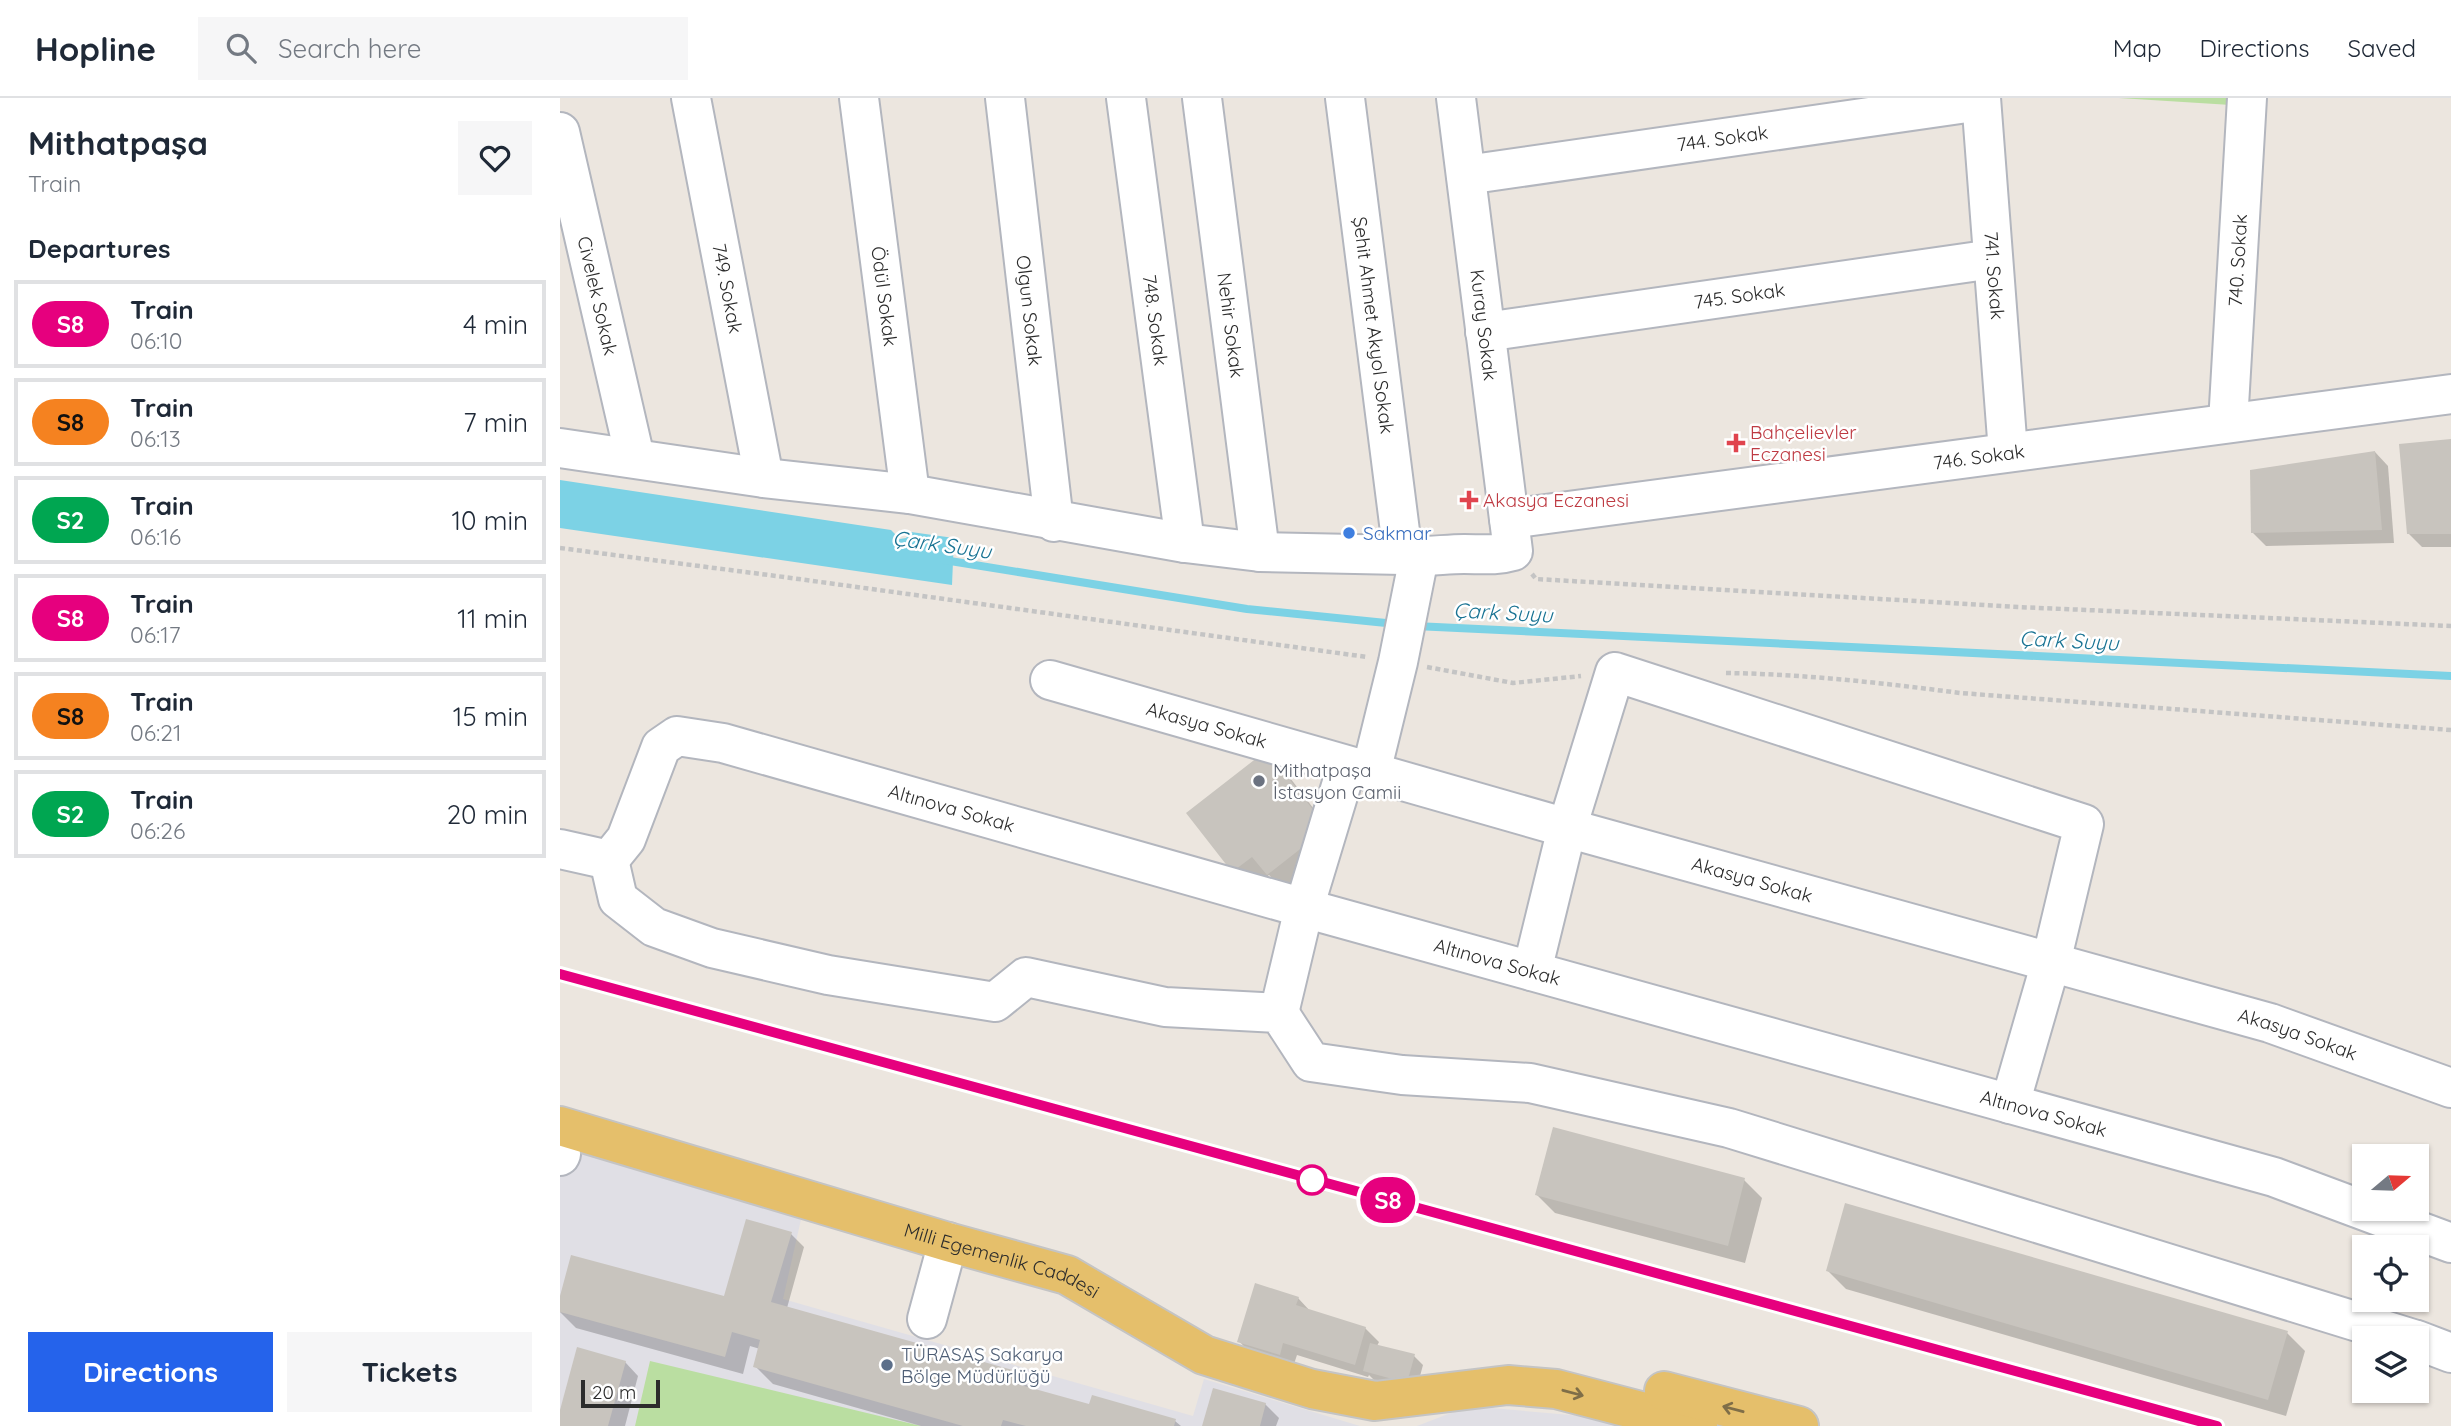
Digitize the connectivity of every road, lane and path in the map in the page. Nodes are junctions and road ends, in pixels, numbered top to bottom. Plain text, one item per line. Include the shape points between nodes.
1 (691, 98) edge
2 (859, 98) edge
3 (1005, 98) edge
4 (1126, 98) edge
5 (1202, 98) edge
6 (1345, 98) edge
7 (1456, 98) edge
8 (2246, 98) edge
9 (1981, 99) edge
10 (560, 132) edge
11 (1465, 175) junction
12 (1993, 259) junction
13 (1485, 332) junction
14 (2451, 394) edge
15 (2228, 423) junction
16 (560, 448) edge
17 (2008, 452) junction
18 (635, 458) junction
19 (764, 478) junction
20 (910, 494) junction
21 (1055, 522) junction
22 (1511, 535) junction
23 (1185, 543) junction
24 (560, 548) edge
25 (1260, 552) junction
26 (1413, 562) junction
27 (2451, 626) edge
28 (1399, 654) junction
29 (1615, 672) junction
30 (1722, 673) dead end
31 (1049, 680) dead end
32 (2451, 730) edge
33 (1359, 769) junction
34 (1567, 828) junction
35 (560, 849) edge
36 (609, 860) junction
37 (1304, 908) junction
38 (2051, 962) junction
39 (1532, 971) junction
40 (1279, 1013) junction
41 (2451, 1088) edge
42 (2010, 1104) junction
43 (560, 1126) edge
44 (948, 1242) junction
45 (2451, 1243) edge
46 (927, 1319) dead end
47 (2370, 1326) edge
48 (2429, 1345) edge
49 (2451, 1353) edge
50 (1432, 1393) junction
51 (1698, 1426) edge
52 (1799, 1426) edge

1 - 19 street, 749. Sokak
2 - 20 street, Ödül Sokak
3 - 21 street, Olgun Sokak
4 - 23 street, 748. Sokak
5 - 25 street, Nehir Sokak
6 - 26 street, Şehit Ahmet Akyol Sokak
7 - 11 street, Kuray Sokak
8 - 15 street, 740. Sokak
9 - 11 street, 744. Sokak
9 - 12 street, 741. Sokak
10 - 18 street, Civelek Sokak
11 - 13 street, Kuray Sokak
12 - 13 street, 745. Sokak
12 - 17 street, 741. Sokak
13 - 22 street, Kuray Sokak
14 - 15 street, 746. Sokak
15 - 17 street, 746. Sokak
16 - 18 street, 746. Sokak
17 - 22 street, 746. Sokak
18 - 19 street, 746. Sokak
19 - 20 street, 746. Sokak
20 - 21 street, 746. Sokak
21 - 23 street, 746. Sokak
22 - 26 street, 746. Sokak via 1496,556 1463,554
22 - 27 path via 1536,579
23 - 25 street, 746. Sokak
24 - 28 path
25 - 26 street, 746. Sokak
26 - 28 street, Şehit Ahmet Akyol Sokak
28 - 29 path via 1513,683
28 - 33 street, Şehit Ahmet Akyol Sokak
29 - 34 street
29 - 38 street via 2084,824
30 - 32 path
31 - 33 street, Akasya Sokak
33 - 34 street, Akasya Sokak
33 - 37 street, Şehit Ahmet Akyol Sokak
34 - 38 street, Akasya Sokak
34 - 39 street
35 - 36 street
36 - 37 street, Altınova Sokak via 626,839 661,747 677,736 723,743
36 - 40 street via 618,899 654,928 712,948 828,975 995,1002 1026,977 1165,1007
37 - 39 street, Altınova Sokak
37 - 40 street, Şehit Ahmet Akyol Sokak
38 - 41 street, Akasya Sokak via 2270,1023
38 - 42 street
39 - 42 street, Altınova Sokak
40 - 47 street via 1311,1062 1530,1083 1729,1128
42 - 45 street, Altınova Sokak via 2274,1177
43 - 44 main road, Milli Egemenlik Caddesi
44 - 46 street
44 - 50 main road, Milli Egemenlik Caddesi via 1067,1275 1204,1355 1312,1390 1375,1401
48 - 49 street
50 -> 51 main road, Milli Egemenlik Caddesi via 1508,1385 1556,1389
52 -> 50 main road, Milli Egemenlik Caddesi via 1562,1364 1512,1363

